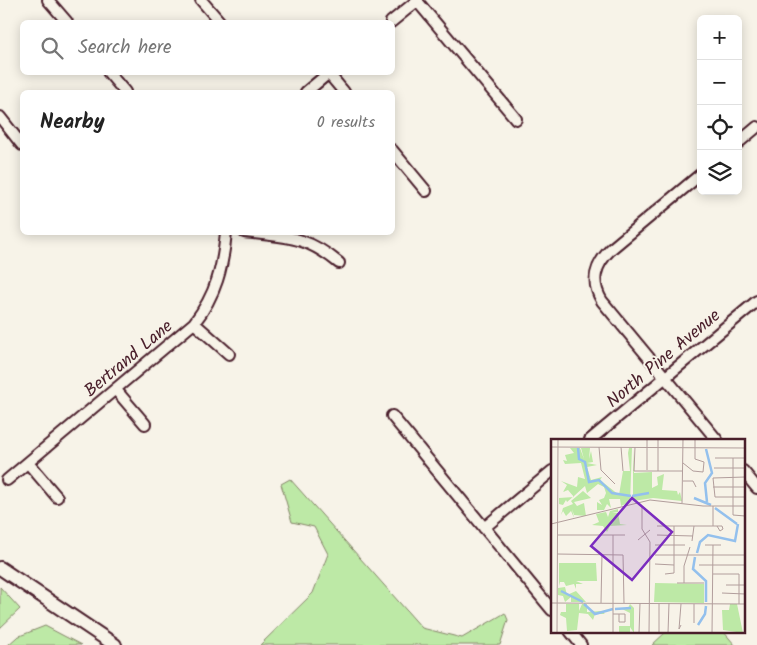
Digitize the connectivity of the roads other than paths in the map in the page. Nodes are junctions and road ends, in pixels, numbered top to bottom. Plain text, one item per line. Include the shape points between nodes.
1 (48, 0) edge
2 (201, 0) edge
3 (418, 0) edge
4 (65, 20) edge
5 (218, 20) edge
6 (393, 20) edge
7 (111, 75) edge
8 (327, 75) edge
9 (331, 75) edge
10 (123, 90) edge
11 (309, 90) edge
12 (343, 90) edge
13 (0, 117) edge
14 (516, 118) dead end
15 (757, 127) edge
16 (742, 139) edge
17 (20, 142) edge
18 (395, 154) edge
19 (697, 177) edge
20 (426, 191) dead end
21 (226, 235) edge
22 (271, 235) edge
23 (339, 263) dead end
24 (757, 302) edge
25 (194, 323) junction
26 (229, 354) dead end
27 (665, 377) junction
28 (116, 390) junction
29 (392, 416) dead end
30 (145, 424) dead end
31 (591, 439) edge
32 (716, 439) edge
33 (28, 463) junction
34 (551, 472) edge
35 (744, 472) edge
36 (7, 480) dead end
37 (756, 484) edge
38 (57, 496) dead end
39 (484, 528) junction
40 (0, 568) edge
41 (551, 609) edge
42 (571, 632) edge
43 (114, 645) edge
44 (581, 645) edge

1 - 4 street
2 - 5 street
3 - 6 street
3 - 14 street
7 - 10 street
8 - 11 street
9 - 12 street
13 - 17 street
15 - 16 street
18 - 20 street
19 - 27 street via 611,248 599,261 596,275 597,293 602,302
21 - 25 street, Bertrand Lane via 224,256 213,296
22 - 23 street via 298,238 313,244
24 - 27 street, North Pine Avenue
25 - 26 street
25 - 28 street, Bertrand Lane
27 - 31 street, North Pine Avenue
27 - 32 street
28 - 30 street
28 - 33 street, Bertrand Lane
29 - 39 street
33 - 36 street, Bertrand Lane
33 - 38 street
34 - 39 street
35 - 37 street
39 - 41 street
40 - 43 main road
42 - 44 street

